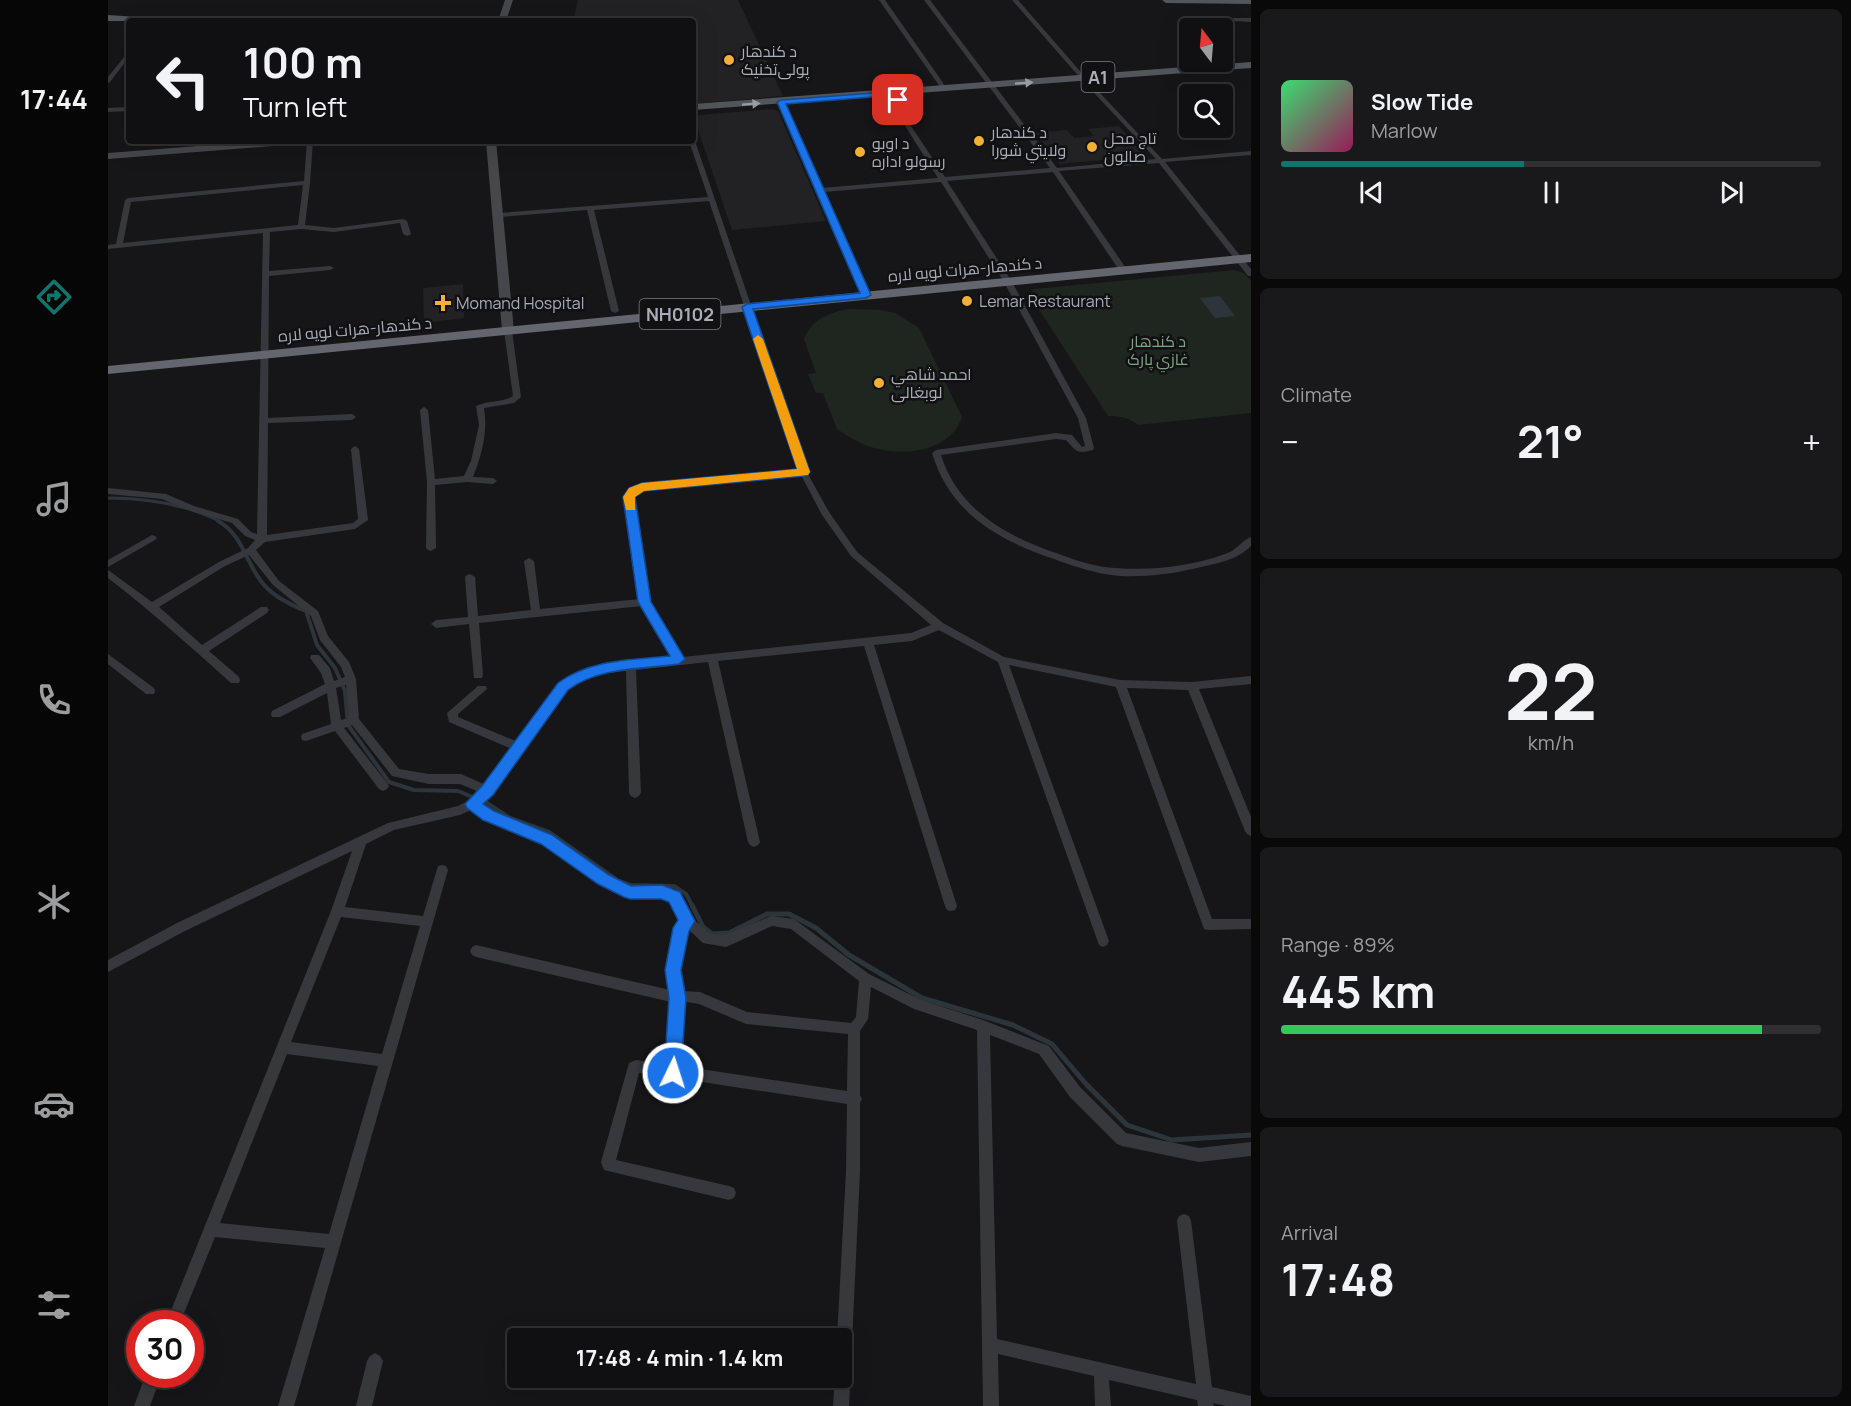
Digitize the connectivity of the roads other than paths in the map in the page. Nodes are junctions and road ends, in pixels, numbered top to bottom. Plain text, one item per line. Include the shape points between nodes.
1 (509, 0) edge
2 (882, 0) edge
3 (927, 0) edge
4 (1015, 0) edge
5 (1166, 0) edge
6 (1251, 1) edge
7 (108, 18) edge
8 (503, 18) edge
9 (126, 19) edge
10 (1234, 20) dead end
11 (1251, 20) edge
12 (126, 57) edge
13 (1251, 65) edge
14 (1084, 79) junction
15 (108, 81) edge
16 (992, 86) junction
17 (945, 90) junction
18 (889, 97) junction
19 (781, 102) junction
20 (696, 107) edge
21 (126, 109) edge
22 (108, 110) edge
23 (904, 119) junction
24 (259, 144) edge
25 (310, 144) edge
26 (491, 144) edge
27 (693, 144) edge
28 (1251, 153) edge
29 (108, 156) edge
30 (1161, 161) junction
31 (1055, 170) junction
32 (943, 180) junction
33 (308, 183) junction
34 (819, 190) junction
35 (712, 199) junction
36 (590, 208) junction
37 (499, 215) junction
38 (301, 227) junction
39 (267, 231) junction
40 (407, 234) dead end
41 (119, 246) junction
42 (108, 247) edge
43 (1251, 249) edge
44 (1240, 256) edge
45 (1120, 266) junction
46 (330, 268) dead end
47 (265, 274) junction
48 (1251, 274) edge
49 (1006, 278) junction
50 (864, 291) junction
51 (746, 303) junction
52 (615, 311) junction
53 (507, 326) junction
54 (265, 349) junction
55 (108, 360) edge
56 (108, 369) edge
57 (424, 410) dead end
58 (352, 417) dead end
59 (264, 421) junction
60 (355, 449) dead end
61 (804, 472) junction
62 (467, 479) junction
63 (493, 481) dead end
64 (430, 482) junction
65 (108, 491) edge
66 (152, 538) dead end
67 (262, 539) junction
68 (1251, 540) edge
69 (431, 548) dead end
70 (252, 550) junction
71 (529, 561) dead end
72 (108, 564) edge
73 (108, 573) edge
74 (470, 577) dead end
75 (645, 602) junction
76 (152, 607) junction
77 (264, 610) dead end
78 (536, 614) junction
79 (475, 620) junction
80 (436, 624) dead end
81 (939, 626) junction
82 (868, 642) junction
83 (201, 651) junction
84 (108, 658) edge
85 (315, 658) dead end
86 (712, 658) junction
87 (679, 659) junction
88 (1002, 660) junction
89 (631, 666) junction
90 (478, 675) dead end
91 (351, 679) junction
92 (235, 680) dead end
93 (1251, 680) edge
94 (1120, 684) junction
95 (331, 686) junction
96 (1192, 686) junction
97 (482, 689) dead end
98 (150, 691) dead end
99 (276, 714) dead end
100 (354, 720) junction
101 (336, 725) junction
102 (306, 737) dead end
103 (519, 747) junction
104 (383, 786) dead end
105 (486, 792) junction
106 (635, 793) dead end
107 (473, 804) junction
108 (1251, 831) edge
109 (361, 841) junction
110 (754, 842) dead end
111 (442, 870) dead end
112 (951, 906) dead end
113 (336, 911) junction
114 (687, 921) junction
115 (427, 922) junction
116 (1251, 924) edge
117 (1103, 940) dead end
118 (476, 951) dead end
119 (108, 966) edge
120 (865, 978) junction
121 (678, 998) junction
122 (983, 1026) junction
123 (854, 1029) junction
124 (283, 1047) junction
125 (387, 1061) junction
126 (673, 1073) junction
127 (855, 1100) junction
128 (1251, 1149) edge
129 (729, 1193) dead end
130 (1184, 1221) dead end
131 (210, 1228) junction
132 (334, 1242) junction
133 (178, 1310) edge
134 (990, 1345) junction
135 (375, 1361) dead end
136 (1101, 1370) junction
137 (149, 1388) edge
138 (1206, 1400) edge
139 (1251, 1404) edge
140 (142, 1406) edge
141 (286, 1406) edge
142 (364, 1406) edge
143 (841, 1406) edge
144 (991, 1406) edge
145 (1103, 1406) edge

1 - 8 street
2 - 17 street
3 - 16 street
4 - 14 street
5 - 6 main road
7 - 9 main road
10 - 11 street
12 - 15 street
13 - 14 main road, A1
16 -> 14 main road, A1
14 - 30 street
16 - 17 main road, A1
16 - 31 street
17 - 18 main road
18 - 19 main road
18 - 23 street via 877,111
18 - 23 street via 918,109 915,115
20 -> 19 main road
19 - 34 street
21 - 22 street
23 - 32 street
24 - 29 street
25 - 33 street
26 - 37 street
27 - 35 street
28 - 30 street
30 - 31 street
30 - 44 street
31 - 32 street
31 - 45 street
32 - 34 street
32 - 49 street
33 - 38 street
33 - 41 street via 128,200
34 - 50 street
35 - 36 street
35 - 51 street
36 - 37 street
36 - 52 street
37 - 53 street
38 - 39 street
38 - 40 street via 334,230 403,220
39 - 41 street
39 - 47 street
41 - 42 street
43 - 44 highway, د کندهار-هرات لويه لاره / NH0102
44 - 45 highway, د کندهار-هرات لويه لاره / NH0102
44 - 48 street
45 - 49 highway, د کندهار-هرات لويه لاره / NH0102
46 - 47 street
47 - 54 street
49 - 50 highway, د کندهار-هرات لويه لاره / NH0102
49 - 68 street via 1082,418 1090,448 1080,450 1069,437 1056,436 936,453 953,490 994,530 1048,555 1108,571 1179,570 1238,554
50 - 51 highway, د کندهار-هرات لويه لاره / NH0102
51 - 52 highway, د کندهار-هرات لويه لاره / NH0102
51 - 53 highway, د کندهار-هرات لويه لاره / NH0102
51 - 61 street
52 - 53 highway, د کندهار-هرات لويه لاره / NH0102
53 - 54 highway, د کندهار-هرات لويه لاره / NH0102
53 - 62 street via 518,397 480,406 483,425
54 - 55 highway, د کندهار-هرات لويه لاره / NH0102
54 - 56 highway, د کندهار-هرات لويه لاره / NH0102
54 - 59 street
57 - 64 street
58 - 59 street
59 - 67 street
60 - 67 street via 361,524
61 - 75 street via 642,487 634,491 629,497
61 - 81 street via 825,513 854,554
62 - 63 street
62 - 64 street
64 - 69 street
65 - 67 street via 164,496 235,521 248,534
66 - 72 street
67 - 70 street
70 - 76 street
70 - 91 street via 276,583 315,614 324,637
71 - 78 street
73 - 76 street
74 - 79 street
75 - 78 street
75 - 87 street
76 - 83 street
77 - 83 street
78 - 79 street
79 - 80 street
79 - 90 street
81 - 82 street via 912,637
81 - 88 street
82 - 86 street
82 - 112 street
83 - 92 street
84 - 98 street
85 - 95 street via 326,671
86 - 87 street
86 - 110 street
87 - 89 street
88 - 94 street
88 - 117 street
89 - 103 street via 577,676 563,687
89 - 106 street
91 - 95 street
91 - 100 street
93 - 96 street
94 - 96 street
94 - 116 street via 1208,925
95 - 99 street
95 - 101 street
96 - 108 street
97 - 103 street via 452,713 453,719
100 - 101 street
100 - 105 street via 396,773 461,779
101 - 102 street
101 - 104 street
103 - 105 street
105 - 107 street
107 - 109 street via 392,826
107 - 114 street via 489,816 547,839 604,880 630,893 662,892 674,897
109 - 113 street
109 - 119 street
111 - 115 street
113 - 115 street
113 - 124 street
114 - 120 street via 707,939 726,941 771,921 794,924
114 - 121 street via 681,928 673,970
115 - 125 street
118 - 121 street
120 - 122 street via 918,1005
120 - 123 street via 862,1019
121 - 123 street via 700,998 746,1018
121 - 126 street
122 - 128 street via 1044,1050 1075,1092 1122,1139 1199,1155
122 - 134 street
123 - 127 street
124 - 125 street
124 - 131 street
125 - 132 street
126 - 127 street
126 - 129 street via 634,1068 609,1165
127 - 143 street
130 - 138 street
131 - 132 street
131 - 133 street
132 - 141 street
134 - 136 street
134 - 144 street
135 - 142 street
136 - 138 street
136 - 145 street
137 - 140 street
138 - 139 street

